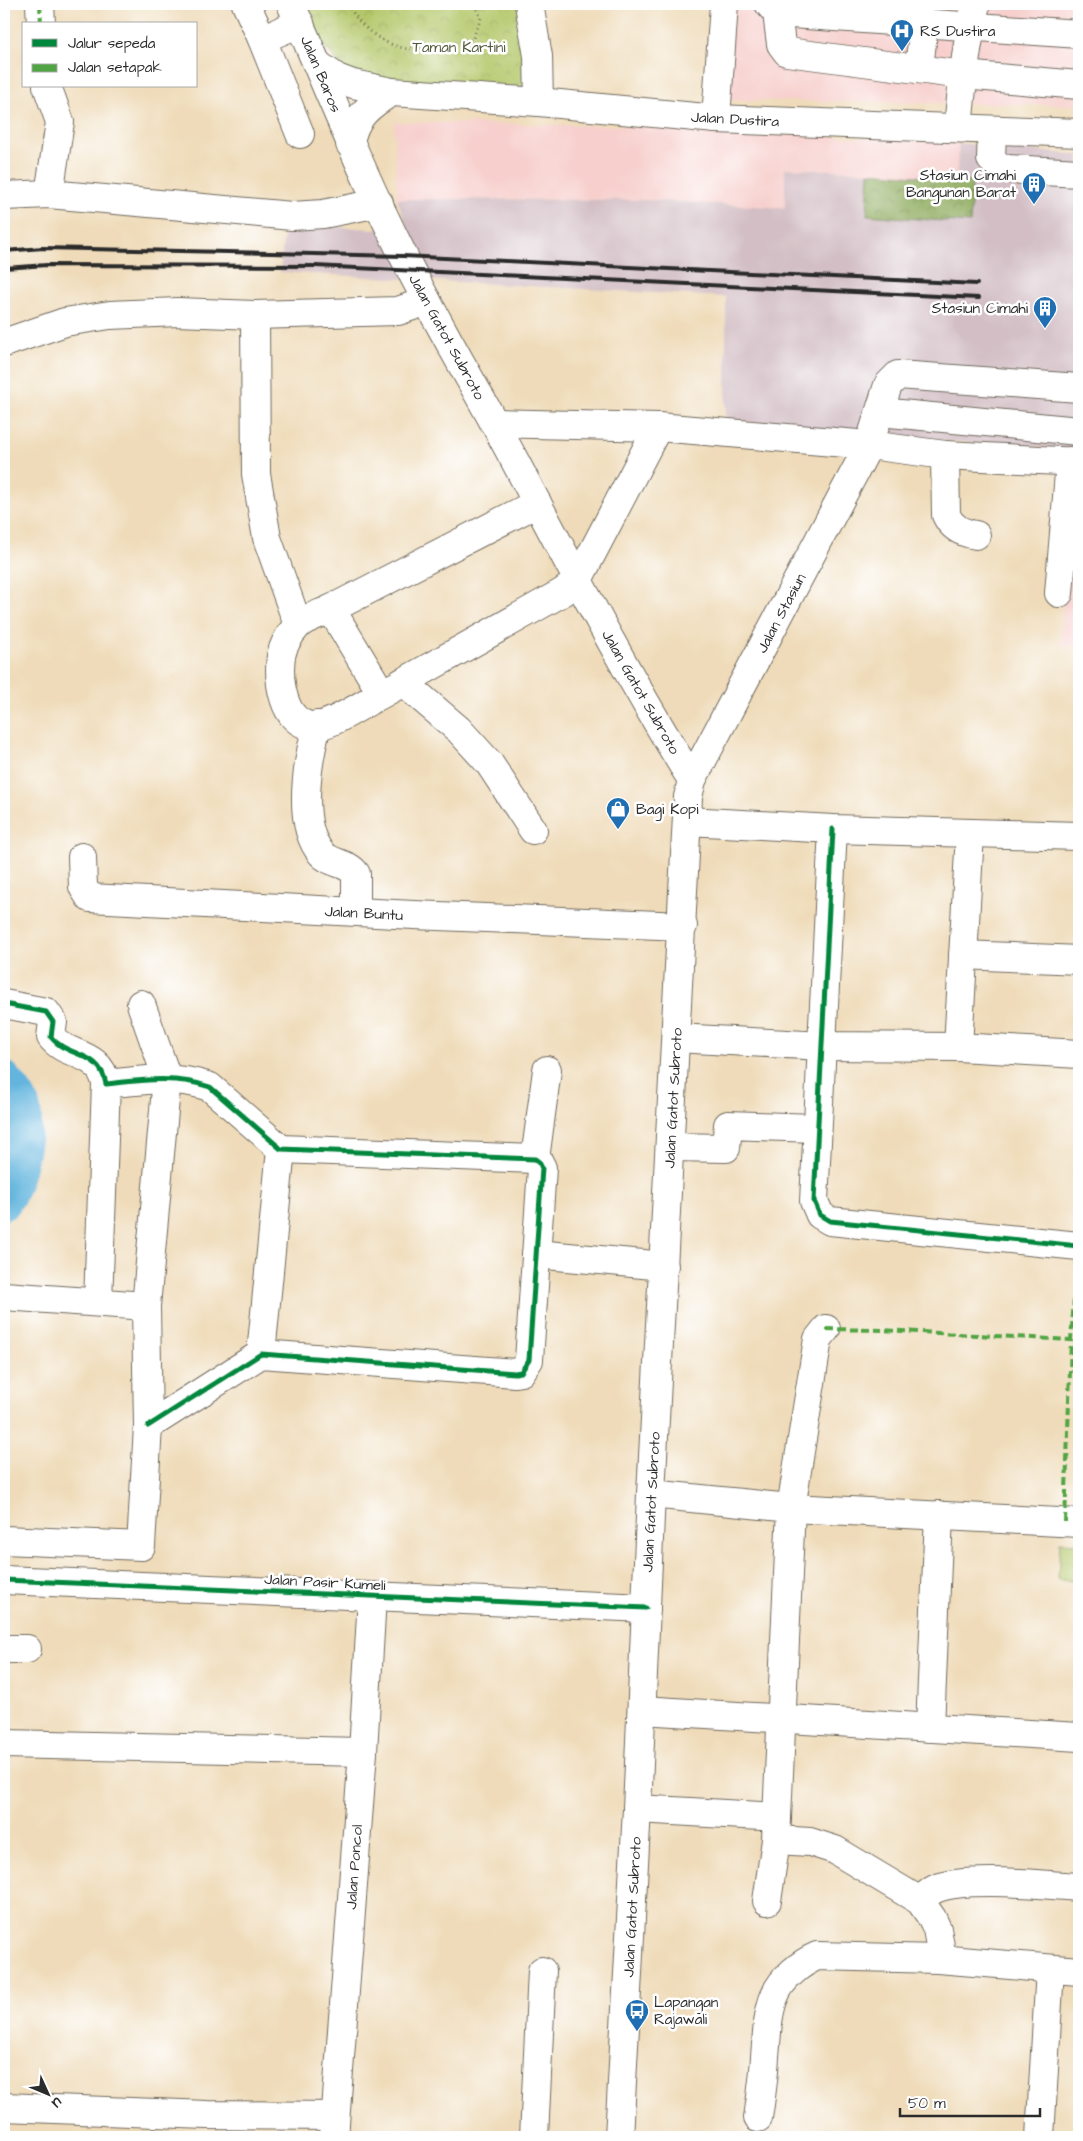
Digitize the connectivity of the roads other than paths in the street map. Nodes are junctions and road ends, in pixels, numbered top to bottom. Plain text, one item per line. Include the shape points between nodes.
1 (40, 4) edge
2 (246, 4) edge
3 (529, 4) edge
4 (724, 4) edge
5 (779, 9) edge
6 (295, 13) edge
7 (973, 15) edge
8 (840, 18) junction
9 (41, 22) edge
10 (924, 24) junction
11 (1079, 34) edge
12 (262, 39) junction
13 (840, 59) junction
14 (317, 64) junction
15 (919, 69) junction
16 (962, 74) junction
17 (1079, 85) edge
18 (48, 88) edge
19 (392, 92) junction
20 (539, 102) junction
21 (716, 119) junction
22 (958, 128) junction
23 (992, 130) junction
24 (1079, 133) edge
25 (300, 134) dead end
26 (350, 144) junction
27 (1079, 173) edge
28 (49, 194) junction
29 (4, 196) edge
30 (378, 203) junction
31 (427, 300) junction
32 (255, 315) junction
33 (4, 342) edge
34 (1079, 388) edge
35 (880, 412) junction
36 (494, 423) junction
37 (658, 427) junction
38 (1079, 431) edge
39 (869, 445) junction
40 (945, 455) junction
41 (1075, 462) edge
42 (537, 503) junction
43 (976, 535) dead end
44 (577, 582) junction
45 (1059, 594) dead end
46 (331, 610) junction
47 (298, 625) junction
48 (393, 688) junction
49 (317, 725) junction
50 (661, 731) junction
51 (717, 736) junction
52 (692, 780) junction
53 (687, 821) junction
54 (833, 829) junction
55 (533, 830) dead end
56 (970, 833) junction
57 (1079, 836) edge
58 (82, 857) dead end
59 (356, 912) junction
60 (683, 926) junction
61 (963, 955) junction
62 (1079, 960) edge
63 (4, 1004) edge
64 (141, 1004) dead end
65 (676, 1038) junction
66 (823, 1046) junction
67 (958, 1047) junction
68 (1079, 1054) edge
69 (546, 1070) dead end
70 (167, 1078) junction
71 (106, 1084) junction
72 (816, 1128) junction
73 (671, 1147) junction
74 (281, 1149) junction
75 (535, 1159) junction
76 (1079, 1241) edge
77 (536, 1254) junction
78 (664, 1266) junction
79 (4, 1296) edge
80 (98, 1302) junction
81 (146, 1306) junction
82 (826, 1329) dead end
83 (261, 1354) junction
84 (148, 1426) junction
85 (651, 1494) junction
86 (791, 1508) junction
87 (939, 1515) junction
88 (1079, 1523) edge
89 (4, 1540) edge
90 (4, 1580) edge
91 (372, 1598) junction
92 (646, 1608) junction
93 (642, 1710) junction
94 (783, 1719) junction
95 (930, 1728) junction
96 (1079, 1737) edge
97 (4, 1744) edge
98 (363, 1752) junction
99 (637, 1809) junction
100 (777, 1828) junction
101 (1079, 1887) edge
102 (767, 1901) dead end
103 (920, 1901) junction
104 (938, 1959) junction
105 (1050, 1969) junction
106 (542, 1971) dead end
107 (1079, 1971) edge
108 (4, 2107) edge
109 (758, 2118) dead end
110 (335, 2127) edge
111 (534, 2137) edge
112 (619, 2137) edge
113 (1040, 2137) edge

1 - 9 street
2 - 12 street
3 - 20 street via 538,56
4 - 21 street
5 - 8 street
5 - 13 street via 781,44 787,52
6 - 12 street
6 - 14 street, Jalan Baros
7 - 10 street
7 - 11 street
7 - 16 street
8 - 10 street
8 - 13 street
10 - 15 street
12 - 25 street
13 - 15 street
14 - 19 street, Jalan Dustira via 337,78 353,84
14 - 26 street, Jalan Baros
15 - 16 street
16 - 17 street
16 - 22 street
18 - 28 street via 60,122
19 - 20 street, Jalan Dustira
19 - 26 street via 362,114 352,130
20 - 21 street, Jalan Dustira
21 - 22 street, Jalan Dustira
22 - 23 street, Jalan Dustira
23 - 24 street, Jalan Dustira
23 - 27 street via 991,159 999,167
26 - 30 street, Jalan Gatot Subroto
28 - 29 street
28 - 30 street via 292,216 323,214
30 - 31 street, Jalan Gatot Subroto
31 - 32 street via 398,311
31 - 36 street, Jalan Gatot Subroto
32 - 33 street via 178,312 110,315 65,322
32 - 47 street via 256,474 267,538
34 - 35 street, Jalan Stasiun via 898,375 888,385
35 - 38 street
35 - 39 street, Jalan Stasiun
36 - 37 street
36 - 42 street, Jalan Gatot Subroto
37 - 39 street
37 - 44 street
39 - 40 street
39 - 51 street, Jalan Stasiun
40 - 41 street
40 - 43 street via 946,515 950,523 963,533
41 - 45 street
42 - 44 street, Jalan Gatot Subroto
42 - 46 street
44 - 48 street
44 - 50 street, Jalan Gatot Subroto
46 - 47 street
46 - 48 street
47 - 49 street via 281,656 284,699 290,713 303,723
48 - 49 street via 334,720
48 - 55 street via 459,730 489,763
49 - 59 street via 306,792 308,821 321,853 353,869 356,874
50 - 51 street via 684,745 700,744
50 - 52 street, Jalan Gatot Subroto
51 - 52 street, Jalan Stasiun
52 - 53 street, Jalan Gatot Subroto
53 - 54 street
53 - 60 street, Jalan Gatot Subroto
54 - 56 street
54 - 66 street
56 - 57 street
56 - 61 street
58 - 59 street, Jalan Buntu via 82,887 90,898
59 - 60 street, Jalan Buntu
60 - 65 street, Jalan Gatot Subroto
61 - 62 street
61 - 67 street
63 - 71 street via 46,1012 53,1022 51,1037 56,1044 86,1056 105,1075
64 - 70 street
65 - 66 street
65 - 73 street, Jalan Gatot Subroto
66 - 67 street
66 - 72 street
67 - 68 street
69 - 75 street
70 - 71 street
70 - 74 street via 210,1087
70 - 81 street
71 - 80 street
72 - 73 street via 728,1124 726,1148
72 - 76 street via 814,1201 820,1215 830,1221
73 - 78 street, Jalan Gatot Subroto
74 - 75 street
74 - 83 street
75 - 77 street via 542,1168
77 - 78 street
77 - 83 street via 529,1360 521,1372
78 - 85 street, Jalan Gatot Subroto
79 - 80 street
80 - 81 street
81 - 84 street
82 - 86 street via 818,1339
83 - 84 street
84 - 89 street via 140,1546
85 - 86 street
85 - 92 street, Jalan Gatot Subroto
86 - 87 street
86 - 94 street
87 - 88 street
87 - 95 street
90 - 91 street, Jalan Pasir Kumeli
91 - 92 street, Jalan Pasir Kumeli
91 - 98 street, Jalan Poncol
92 - 93 street, Jalan Gatot Subroto
93 - 94 street
93 - 99 street, Jalan Gatot Subroto
94 - 95 street
94 - 100 street
95 - 96 street
97 - 98 street
98 - 110 street, Jalan Poncol
99 - 100 street
99 - 112 street, Jalan Gatot Subroto
100 - 102 street
100 - 103 street via 835,1850
101 - 103 street via 957,1884 929,1892
103 - 104 street via 937,1929
104 - 105 street
104 - 109 street via 817,1956 797,1968 773,2000
105 - 107 street
105 - 113 street
106 - 111 street
108 - 110 street via 207,2115

